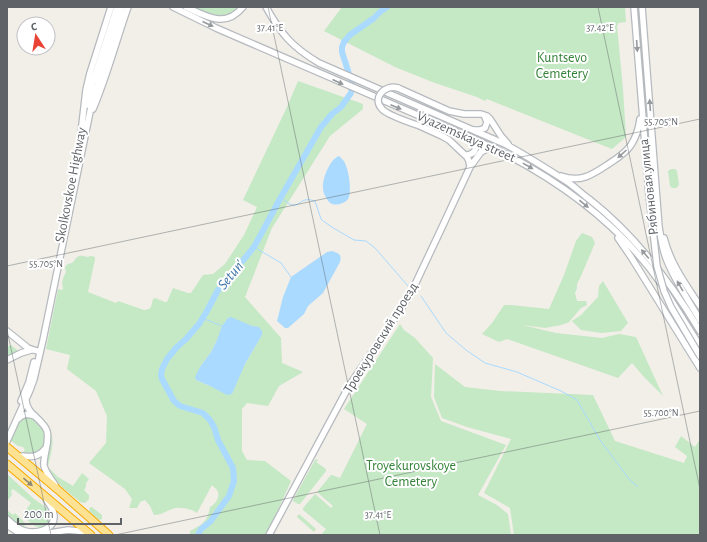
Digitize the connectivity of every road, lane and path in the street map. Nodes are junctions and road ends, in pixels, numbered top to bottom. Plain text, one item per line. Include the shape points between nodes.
1 (111, 7) edge
2 (117, 7) edge
3 (122, 7) edge
4 (128, 7) edge
5 (173, 7) edge
6 (186, 7) edge
7 (243, 7) edge
8 (266, 7) edge
9 (634, 7) edge
10 (642, 7) edge
11 (108, 43) junction
12 (642, 106) junction
13 (484, 115) junction
14 (83, 125) junction
15 (472, 130) junction
16 (85, 134) junction
17 (469, 138) junction
18 (496, 149) junction
19 (513, 149) junction
20 (477, 152) junction
21 (464, 154) junction
22 (470, 167) junction
23 (467, 173) junction
24 (553, 173) junction
25 (658, 215) junction
26 (611, 228) junction
27 (700, 306) edge
28 (700, 320) edge
29 (7, 331) edge
30 (700, 332) edge
31 (700, 346) edge
32 (36, 351) junction
33 (700, 356) edge
34 (7, 360) edge
35 (700, 368) edge
36 (26, 399) junction
37 (35, 416) junction
38 (15, 423) junction
39 (7, 432) edge
40 (7, 440) edge
41 (7, 447) edge
42 (47, 447) junction
43 (19, 456) junction
44 (10, 466) edge
45 (57, 489) junction
46 (44, 495) junction
47 (7, 519) edge
48 (7, 525) edge
49 (22, 535) edge
50 (38, 535) edge
51 (87, 535) edge
52 (91, 535) edge
53 (109, 535) edge
54 (269, 535) edge

1 - 14 main road, Skolkovskoe Highway via 90,73
2 - 11 main road
3 - 11 main road
4 - 16 main road
5 -> 17 main road, Vyazemskaya street via 360,92
6 - 7 main road via 218,19 229,18
8 - 15 main road, Vyazemskaya street via 280,31 305,55
9 -> 12 main road, Рябиновая улица
25 -> 10 main road, Рябиновая улица
11 - 14 main road via 92,85
11 - 16 main road
12 -> 24 main road via 637,133 632,144 620,157 597,172 582,178 574,179
12 - 33 main road, Рябиновая улица, bridge via 657,266 671,307
13 - 15 main road via 487,122 485,128
13 - 19 main road
13 - 21 main road, bridge via 449,111 398,88 389,87 381,92 379,101 386,112 449,140
14 - 32 main road, Skolkovskoe Highway
15 - 19 main road, Vyazemskaya street
16 - 32 main road, Skolkovskoe Highway
17 - 18 main road, Vyazemskaya street
17 - 20 main road via 474,142
18 - 20 main road
18 -> 26 main road, Vyazemskaya street via 553,181
19 - 24 main road, Vyazemskaya street
20 - 21 main road
20 - 22 main road, Троекуровский проезд
21 - 22 main road
21 - 23 main road
22 - 23 main road, Троекуровский проезд
23 - 54 main road, Троекуровский проезд via 410,293 349,386
30 -> 24 main road, Vyazemskaya street via 667,280 632,239 601,209
25 - 27 main road via 669,253
28 -> 25 main road, Рябиновая улица via 666,258
26 - 31 main road, Vyazemskaya street via 625,240 658,280
26 - 35 main road
29 - 32 main road via 24,346
32 - 34 main road via 21,353
32 - 36 main road, Skolkovskoe Highway via 34,379
32 - 39 main road, Skolkovskoe Highway via 29,382
36 - 37 main road via 27,406
36 - 38 main road, Skolkovskoe Highway
37 - 38 main road via 23,415
37 - 42 main road via 45,428 48,437
38 - 40 main road, Skolkovskoe Highway
41 - 43 highway
42 - 43 main road via 35,457
42 - 45 main road via 44,465
43 - 45 highway
44 -> 46 highway
45 - 53 highway
46 - 47 main road via 54,513 54,520 50,526 40,531 27,532
46 - 52 highway
48 - 49 main road
50 - 51 main road via 68,530

